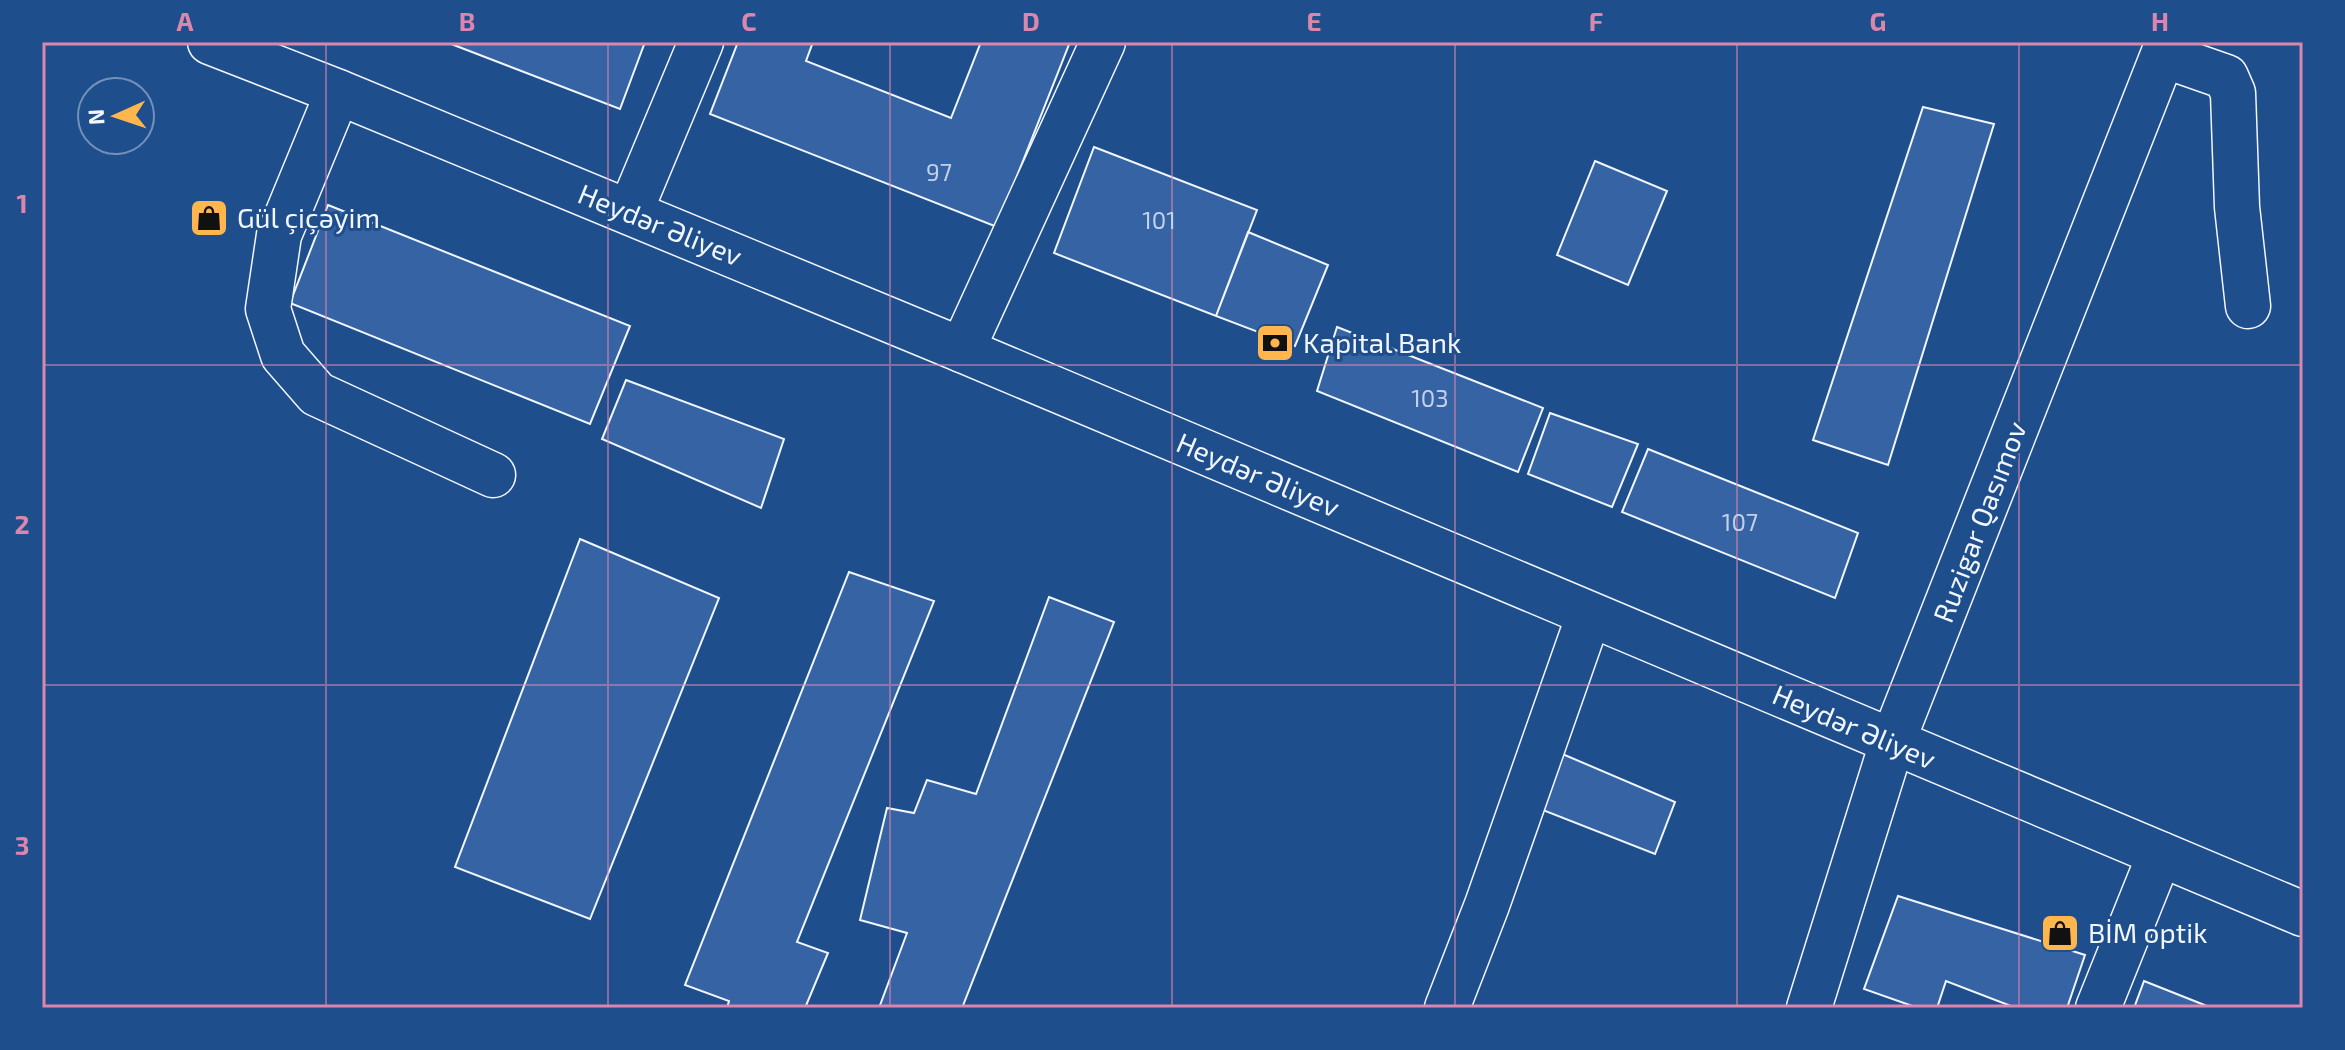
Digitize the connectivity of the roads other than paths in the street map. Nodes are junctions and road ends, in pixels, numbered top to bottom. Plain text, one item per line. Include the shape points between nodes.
1 (210, 42) edge
2 (701, 42) edge
3 (1103, 42) edge
4 (2166, 48) edge
5 (338, 92) junction
6 (630, 212) junction
7 (2248, 306) dead end
8 (962, 350) junction
9 (493, 475) dead end
10 (1589, 615) junction
11 (1892, 743) junction
12 (2160, 854) junction
13 (2303, 914) edge
14 (1447, 1008) edge
15 (1809, 1008) edge
16 (2098, 1008) edge

1 - 5 main road, Heydər Əliyev
2 - 6 main road
3 - 8 main road
4 - 7 main road via 2226,77 2233,93 2237,207
4 - 11 main road, Ruzigar Qasımov
5 - 6 main road, Heydər Əliyev
5 - 9 main road via 279,235 268,309 283,355 317,394
6 - 8 main road, Heydər Əliyev
8 - 10 main road, Heydər Əliyev
10 - 11 main road, Heydər Əliyev
10 - 14 main road
11 - 12 main road, Heydər Əliyev
11 - 15 main road, Ruzigar Qasımov
12 - 13 main road, Heydər Əliyev
12 - 16 main road

